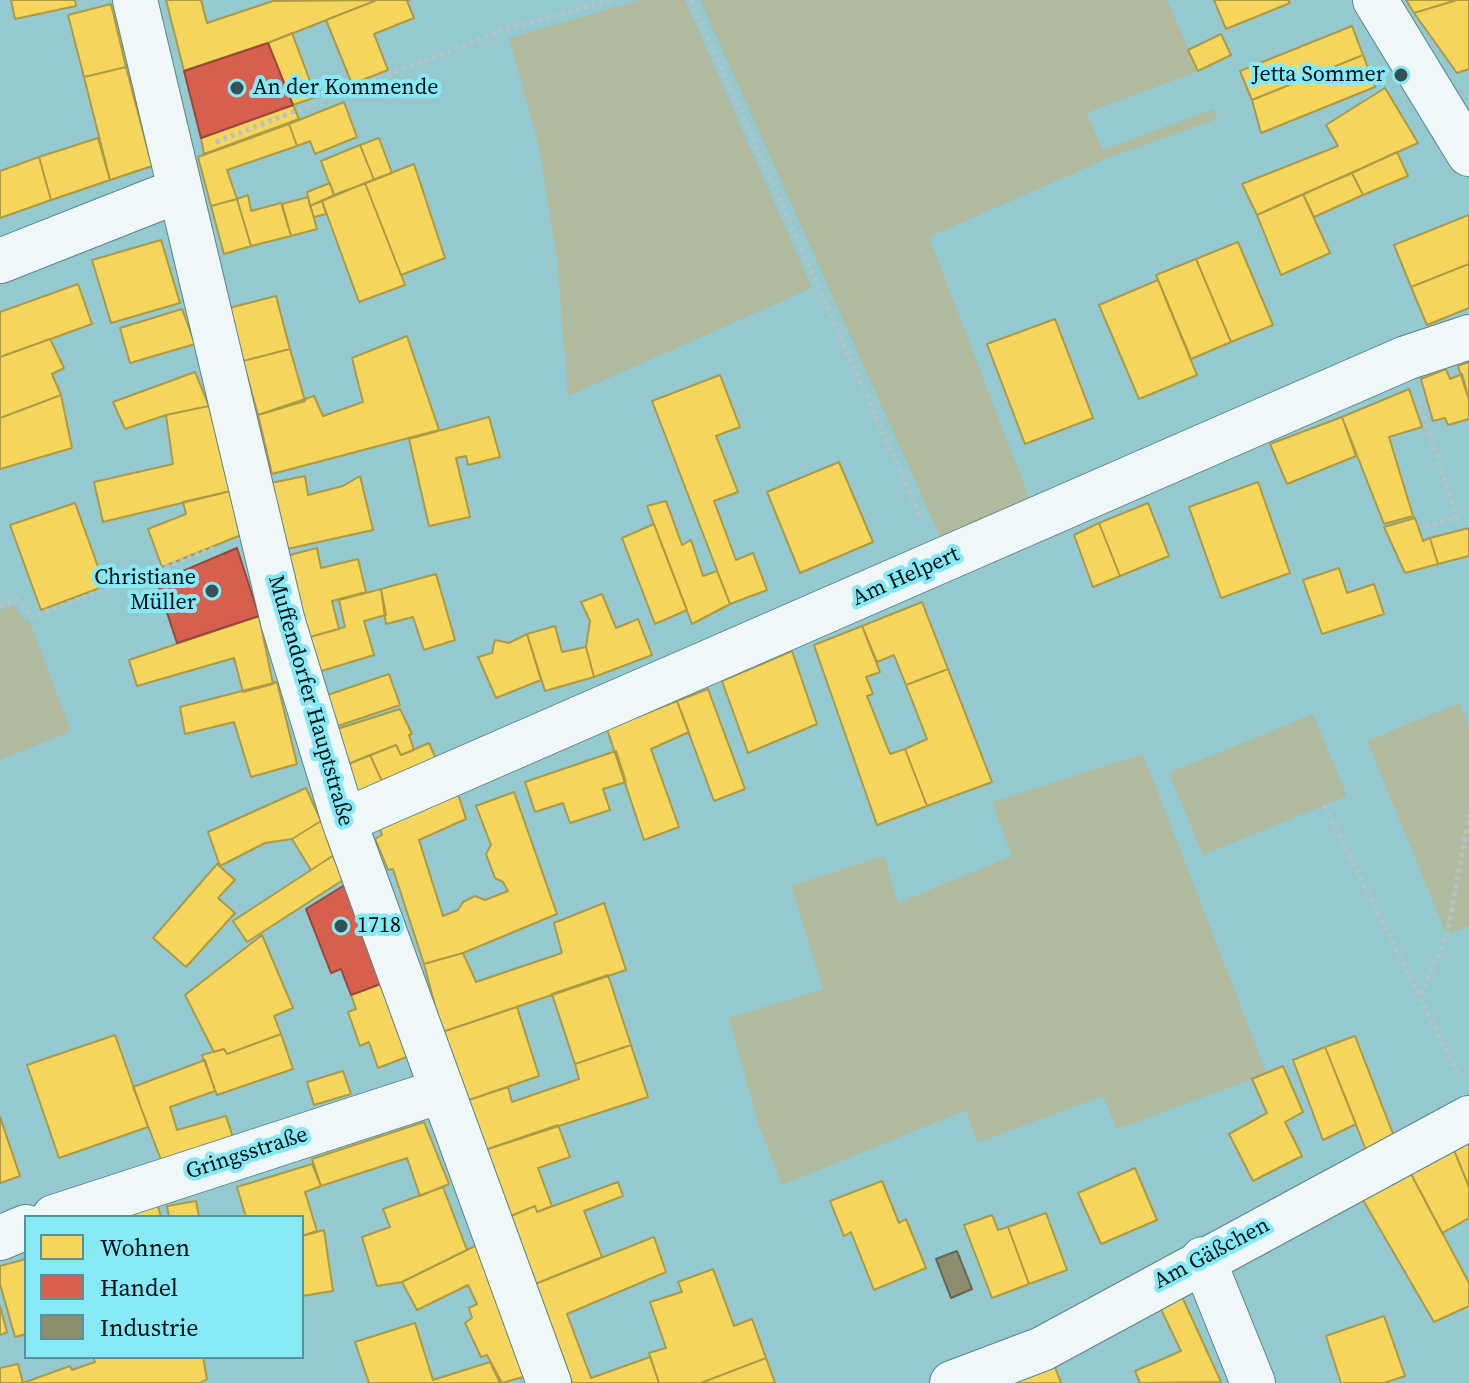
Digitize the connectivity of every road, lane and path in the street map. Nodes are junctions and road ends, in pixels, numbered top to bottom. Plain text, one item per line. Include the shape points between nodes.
1 (135, 0) edge
2 (610, 0) edge
3 (691, 0) edge
4 (1375, 0) edge
5 (1469, 154) edge
6 (177, 174) junction
7 (0, 261) edge
8 (1469, 337) edge
9 (1406, 358) junction
10 (1425, 526) dead end
11 (263, 529) junction
12 (941, 562) junction
13 (0, 606) edge
14 (1324, 805) dead end
15 (1469, 815) edge
16 (344, 821) junction
17 (1420, 995) junction
18 (441, 1091) junction
19 (1466, 1101) edge
20 (60, 1215) edge
21 (24, 1228) edge
22 (0, 1238) edge
23 (1203, 1259) junction
24 (549, 1383) edge
25 (952, 1383) edge
26 (1253, 1383) edge

1 - 6 street, Muffendorfer Hauptstraße
2 - 6 path via 501,31 327,102
3 - 12 path
4 - 5 street
6 - 7 street
6 - 11 street, Muffendorfer Hauptstraße
8 - 9 street, Am Helpert
9 - 10 path via 1457,518
9 - 12 street, Am Helpert
11 - 13 path via 32,617 16,599
11 - 16 street, Muffendorfer Hauptstraße via 283,622
12 - 16 street, Am Helpert
14 - 17 path
15 - 17 path via 1447,935
16 - 18 street, Muffendorfer Hauptstraße
17 - 19 path
18 - 20 street, Gringsstraße
18 - 24 street, Muffendorfer Hauptstraße
19 - 23 street, Am Gäßchen
21 - 22 street
23 - 25 street, Am Gäßchen via 1042,1349
23 - 26 street

